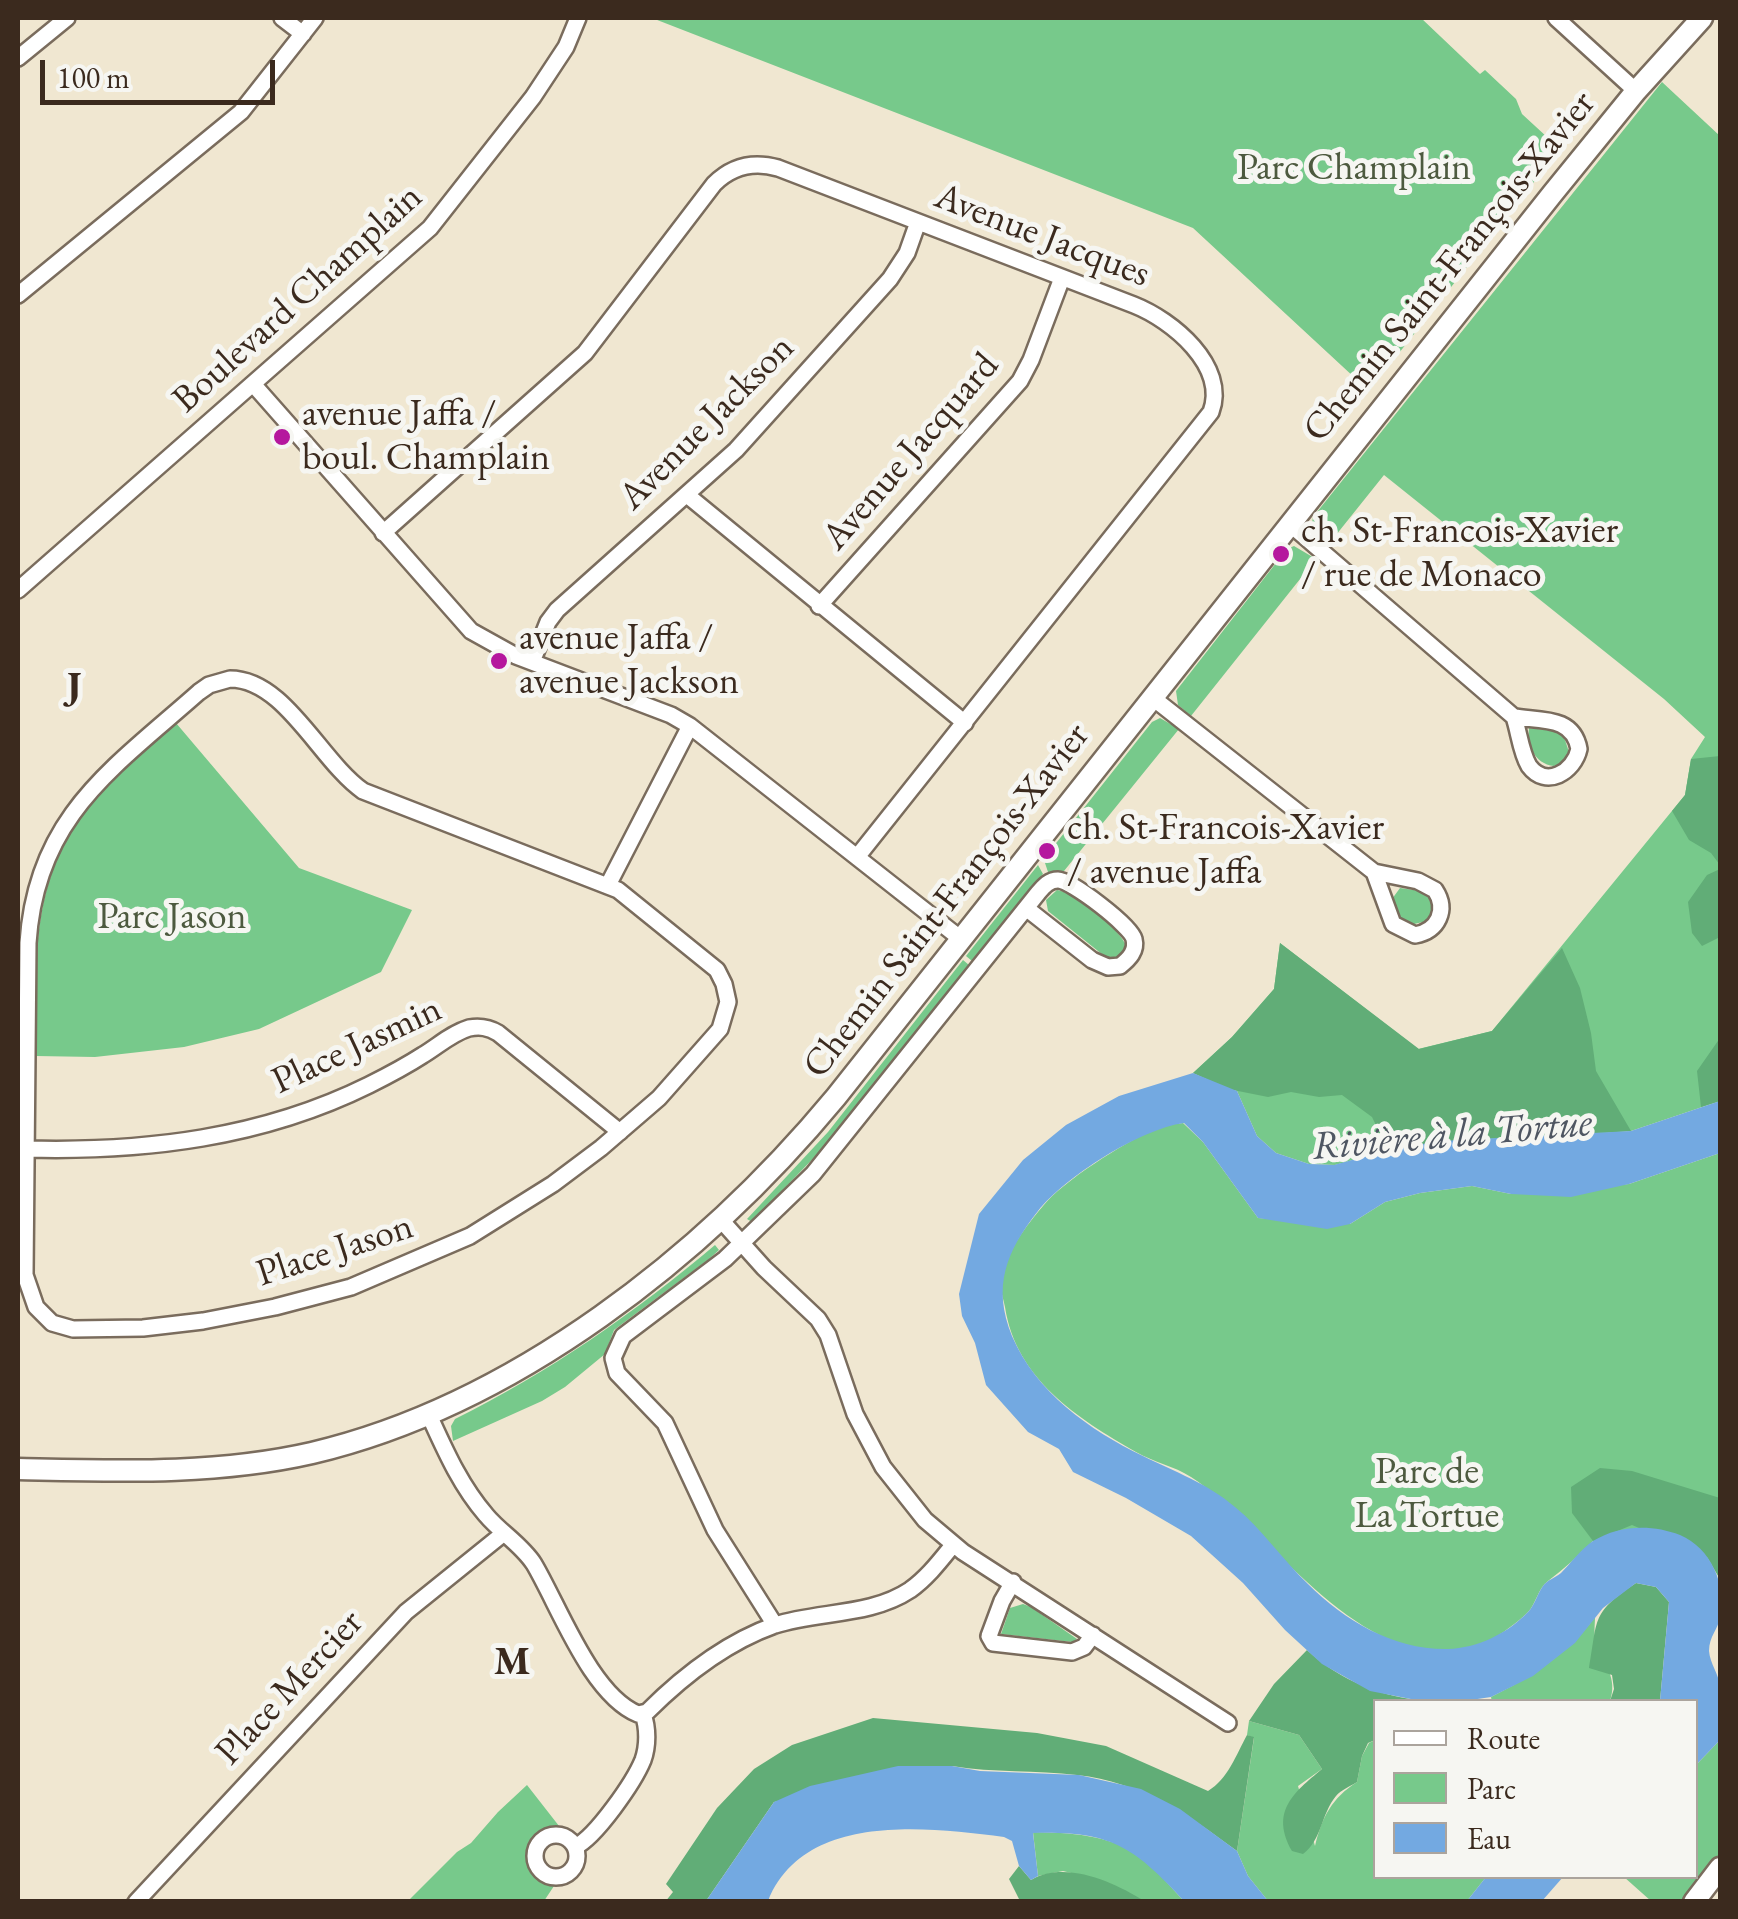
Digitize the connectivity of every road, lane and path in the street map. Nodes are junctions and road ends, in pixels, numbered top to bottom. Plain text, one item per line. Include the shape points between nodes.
1 (67, 18) edge
2 (282, 18) edge
3 (315, 18) edge
4 (578, 18) edge
5 (1556, 18) edge
6 (1702, 18) edge
7 (302, 34) junction
8 (18, 58) edge
9 (1636, 91) junction
10 (918, 222) junction
11 (1062, 278) junction
12 (18, 295) edge
13 (253, 384) junction
14 (687, 495) junction
15 (1290, 524) junction
16 (382, 534) junction
17 (18, 590) edge
18 (819, 606) junction
19 (532, 662) junction
20 (1153, 698) junction
21 (1514, 718) junction
22 (965, 723) junction
23 (690, 726) junction
24 (857, 857) junction
25 (1374, 872) junction
26 (608, 885) junction
27 (1026, 908) junction
28 (962, 939) junction
29 (23, 972) edge
30 (620, 1132) junction
31 (26, 1149) junction
32 (721, 1220) junction
33 (742, 1244) junction
34 (429, 1414) junction
35 (18, 1470) edge
36 (504, 1534) junction
37 (953, 1545) junction
38 (1013, 1582) junction
39 (774, 1626) junction
40 (1094, 1634) junction
41 (643, 1714) junction
42 (1228, 1723) dead end
43 (576, 1847) dead end
44 (1720, 1868) edge
45 (136, 1902) edge
46 (1694, 1902) edge

1 - 8 street
2 - 7 street
3 - 7 street
4 - 13 street, Boulevard Champlain via 533,98 441,217
5 - 9 street
6 - 9 street, Chemin Saint-François-Xavier
7 - 12 street via 231,121
9 - 15 street, Chemin Saint-François-Xavier
10 - 11 street, Avenue Jacques
10 - 14 street, Avenue Jackson via 897,271
10 - 16 street, Avenue Jacques via 771,166 730,170 585,353
11 - 18 street, Avenue Jacquard via 1020,381
11 - 22 street, Avenue Jacques via 1166,324 1207,365 1214,404
13 - 16 street
13 - 17 street, Boulevard Champlain
14 - 18 street
14 - 19 street, Avenue Jackson via 556,610
15 - 20 street, Chemin Saint-François-Xavier
15 - 21 street
16 - 19 street via 471,631
18 - 22 street
19 - 23 street
20 - 25 street
20 - 28 street, Chemin Saint-François-Xavier
21 - 21 street via 1533,770 1556,776 1572,767 1577,740 1566,725
22 - 24 street, Avenue Jacques
23 - 24 street
23 - 26 street
24 - 28 street
25 - 25 street via 1392,924 1415,934 1436,924 1442,907 1436,890
26 - 29 street, Place Jason via 364,791 270,692 230,680 198,692 70,815 35,890
26 - 30 street, Place Jason via 712,964 728,1002 705,1049
27 - 27 street via 1100,964 1120,966 1133,952 1128,928 1066,882 1046,884
27 - 33 street via 827,1158
28 - 32 street, Chemin Saint-François-Xavier via 806,1133
29 - 31 street, Place Jason
30 - 31 street, Place Jasmin via 482,1027 459,1032 344,1097 250,1128 132,1148
30 - 31 street, Place Jason via 488,1226 364,1282 227,1317 93,1330 52,1323 30,1296
32 - 33 street
32 - 34 street, Chemin Saint-François-Xavier via 564,1340
33 - 37 street via 818,1319 872,1450 902,1494
33 - 39 street via 622,1336 613,1358 617,1373 672,1433 715,1530
34 - 35 street, Chemin Saint-François-Xavier via 332,1447 257,1462 180,1470
34 - 36 street via 461,1481
36 - 41 street via 530,1558 604,1684 621,1704
36 - 45 street, Place Mercier via 406,1612
37 - 38 street
37 - 39 street via 896,1598
38 - 40 street
38 - 40 street via 990,1627 993,1643 1072,1652
39 - 41 street via 708,1661
40 - 42 street
41 - 43 street via 642,1761 594,1833
44 - 46 street

